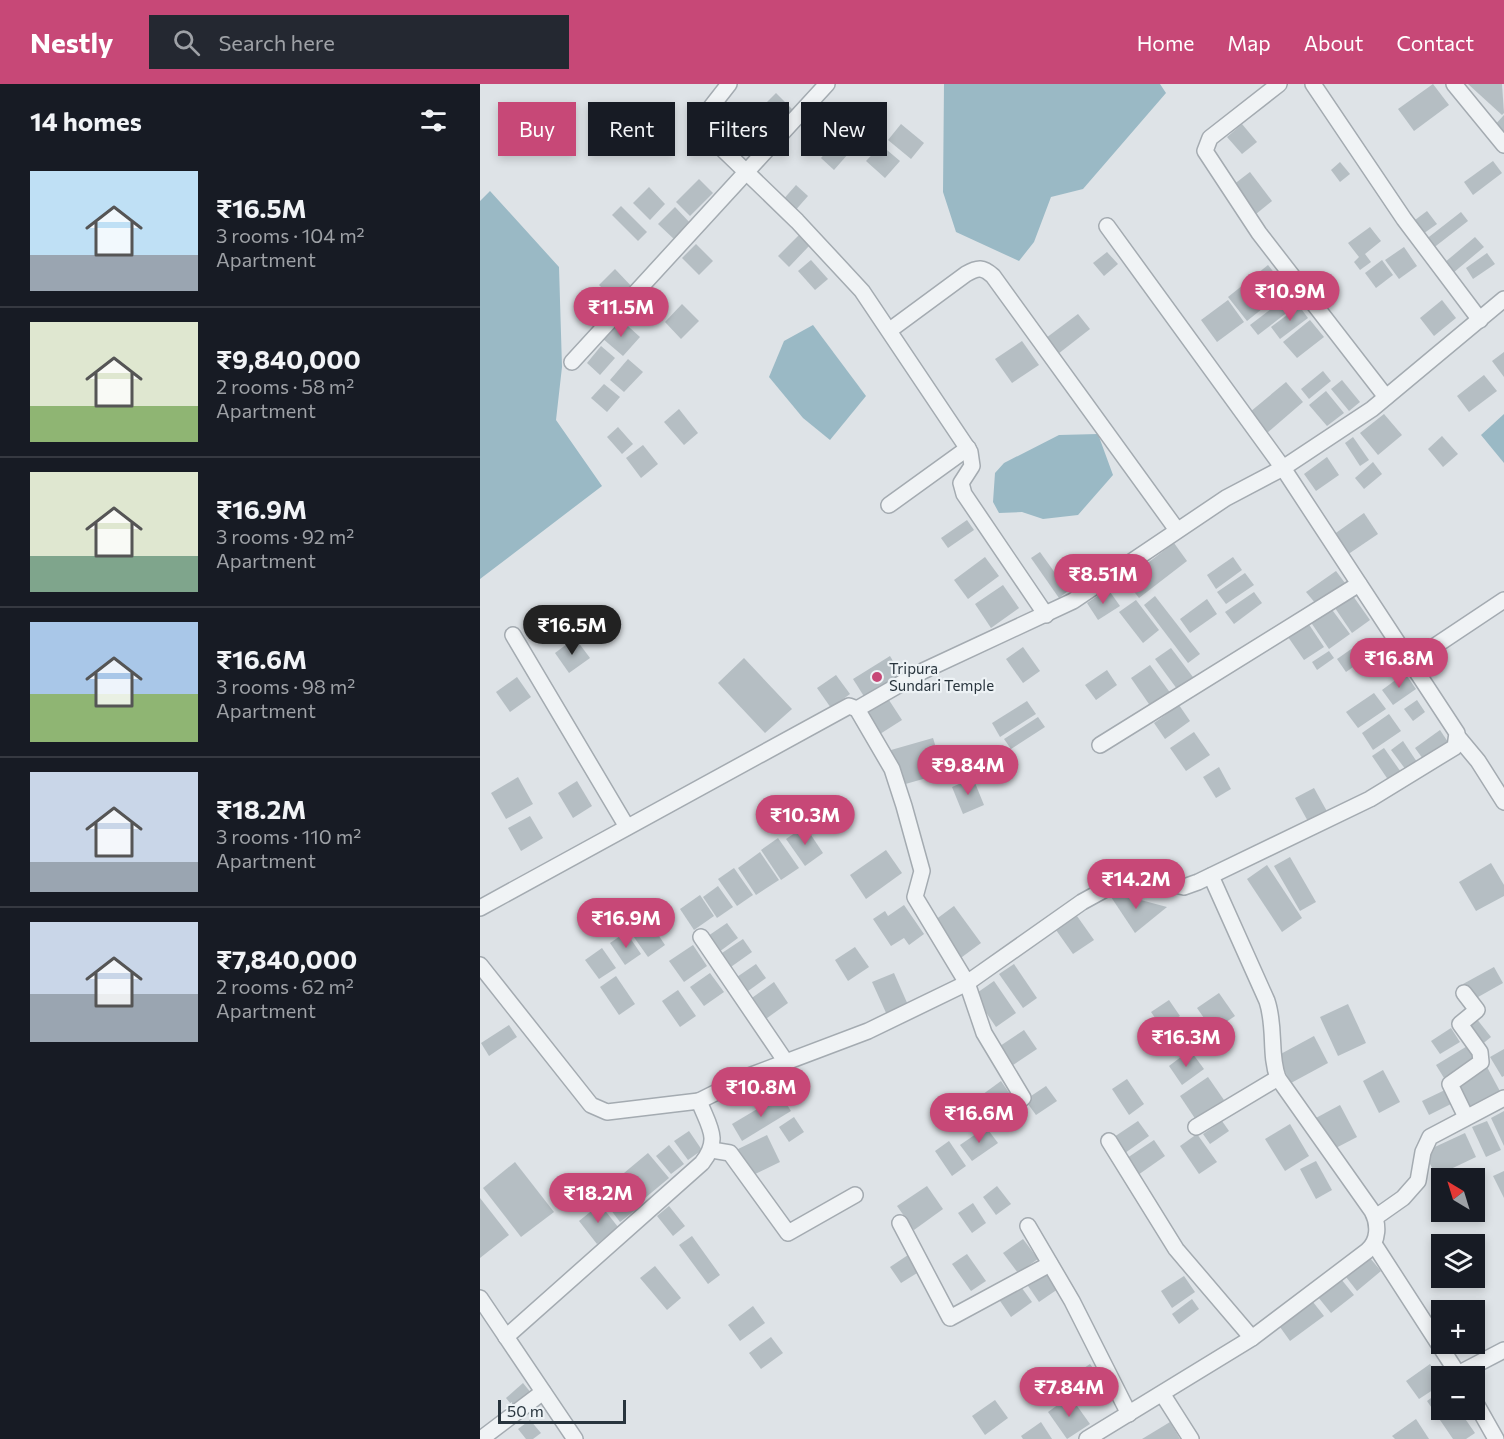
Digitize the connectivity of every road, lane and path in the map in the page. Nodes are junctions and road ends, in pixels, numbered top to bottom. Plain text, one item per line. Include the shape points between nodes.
1 (729, 84) edge
2 (827, 84) edge
3 (1279, 84) edge
4 (1313, 84) edge
5 (1454, 84) edge
6 (1504, 145) edge
7 (747, 174) junction
8 (1107, 226) dead end
9 (1504, 299) edge
10 (1479, 320) junction
11 (890, 330) junction
12 (572, 362) dead end
13 (1386, 397) junction
14 (968, 448) junction
15 (1283, 468) junction
16 (889, 506) dead end
17 (1177, 530) junction
18 (1359, 584) junction
19 (1504, 600) edge
20 (1046, 615) junction
21 (513, 635) dead end
22 (1411, 662) junction
23 (857, 709) junction
24 (1458, 736) junction
25 (1100, 745) dead end
26 (1504, 802) edge
27 (627, 827) junction
28 (1211, 876) junction
29 (480, 909) edge
30 (701, 937) dead end
31 (480, 965) edge
32 (967, 983) junction
33 (1464, 993) dead end
34 (786, 1062) junction
35 (1278, 1078) junction
36 (1023, 1098) dead end
37 (1504, 1098) edge
38 (699, 1101) junction
39 (1466, 1117) junction
40 (1196, 1126) dead end
41 (1109, 1141) dead end
42 (712, 1150) junction
43 (855, 1195) dead end
44 (1376, 1217) junction
45 (900, 1223) dead end
46 (1028, 1226) dead end
47 (1374, 1244) junction
48 (1050, 1264) junction
49 (480, 1298) edge
50 (506, 1336) junction
51 (1252, 1338) junction
52 (1504, 1350) edge
53 (1453, 1366) edge
54 (1475, 1366) edge
55 (543, 1392) junction
56 (1163, 1395) junction
57 (1129, 1414) junction
58 (1483, 1420) edge
59 (1492, 1438) edge
60 (481, 1439) edge
61 (575, 1439) edge
62 (1087, 1439) edge
63 (1191, 1439) edge

1 - 7 street via 707,109 703,127
2 - 7 street
3 - 13 street via 1210,138 1205,151 1259,233
4 - 10 street via 1404,219
5 - 6 street
7 - 11 street via 814,238 862,291
7 - 12 street
8 - 15 street
9 - 10 street
10 - 13 street
11 - 14 street
11 - 17 street via 966,274 975,269 986,270
13 - 15 street
14 - 16 street
14 - 20 street via 973,461 961,483 964,494
15 - 17 street
15 - 18 street
17 - 20 street
18 - 22 street
18 - 25 street
19 - 22 street
20 - 23 street via 923,670
21 - 27 street
22 - 24 street
23 - 27 street via 843,706
23 - 32 street via 891,769 904,806 922,871 915,897
24 - 26 street
24 - 28 street via 1455,747 1391,788
27 - 29 street
28 - 32 street via 1184,887 1136,876 1116,883 1082,902
28 - 35 street via 1267,1002 1273,1022
30 - 34 street
31 - 38 street via 591,1105 607,1112
32 - 34 street via 868,1031
32 - 36 street via 984,1033
33 - 39 street via 1477,1010 1460,1024 1480,1052 1481,1062 1450,1084
34 - 38 street
35 - 40 street
35 - 44 street
37 - 39 street
38 - 42 street via 712,1134
39 - 44 street via 1430,1137 1422,1152 1418,1181 1403,1198
41 - 51 street via 1176,1249
42 - 43 street via 730,1153 788,1233
42 - 50 street via 624,1234
44 - 47 street
45 - 48 street via 950,1318
46 - 48 street
47 - 51 street
47 - 53 street
48 - 57 street
49 - 50 street
50 - 55 street
51 - 56 street
52 - 54 street
55 - 60 street
55 - 61 street
56 - 57 street
56 - 63 street
57 - 62 street
58 - 59 street

